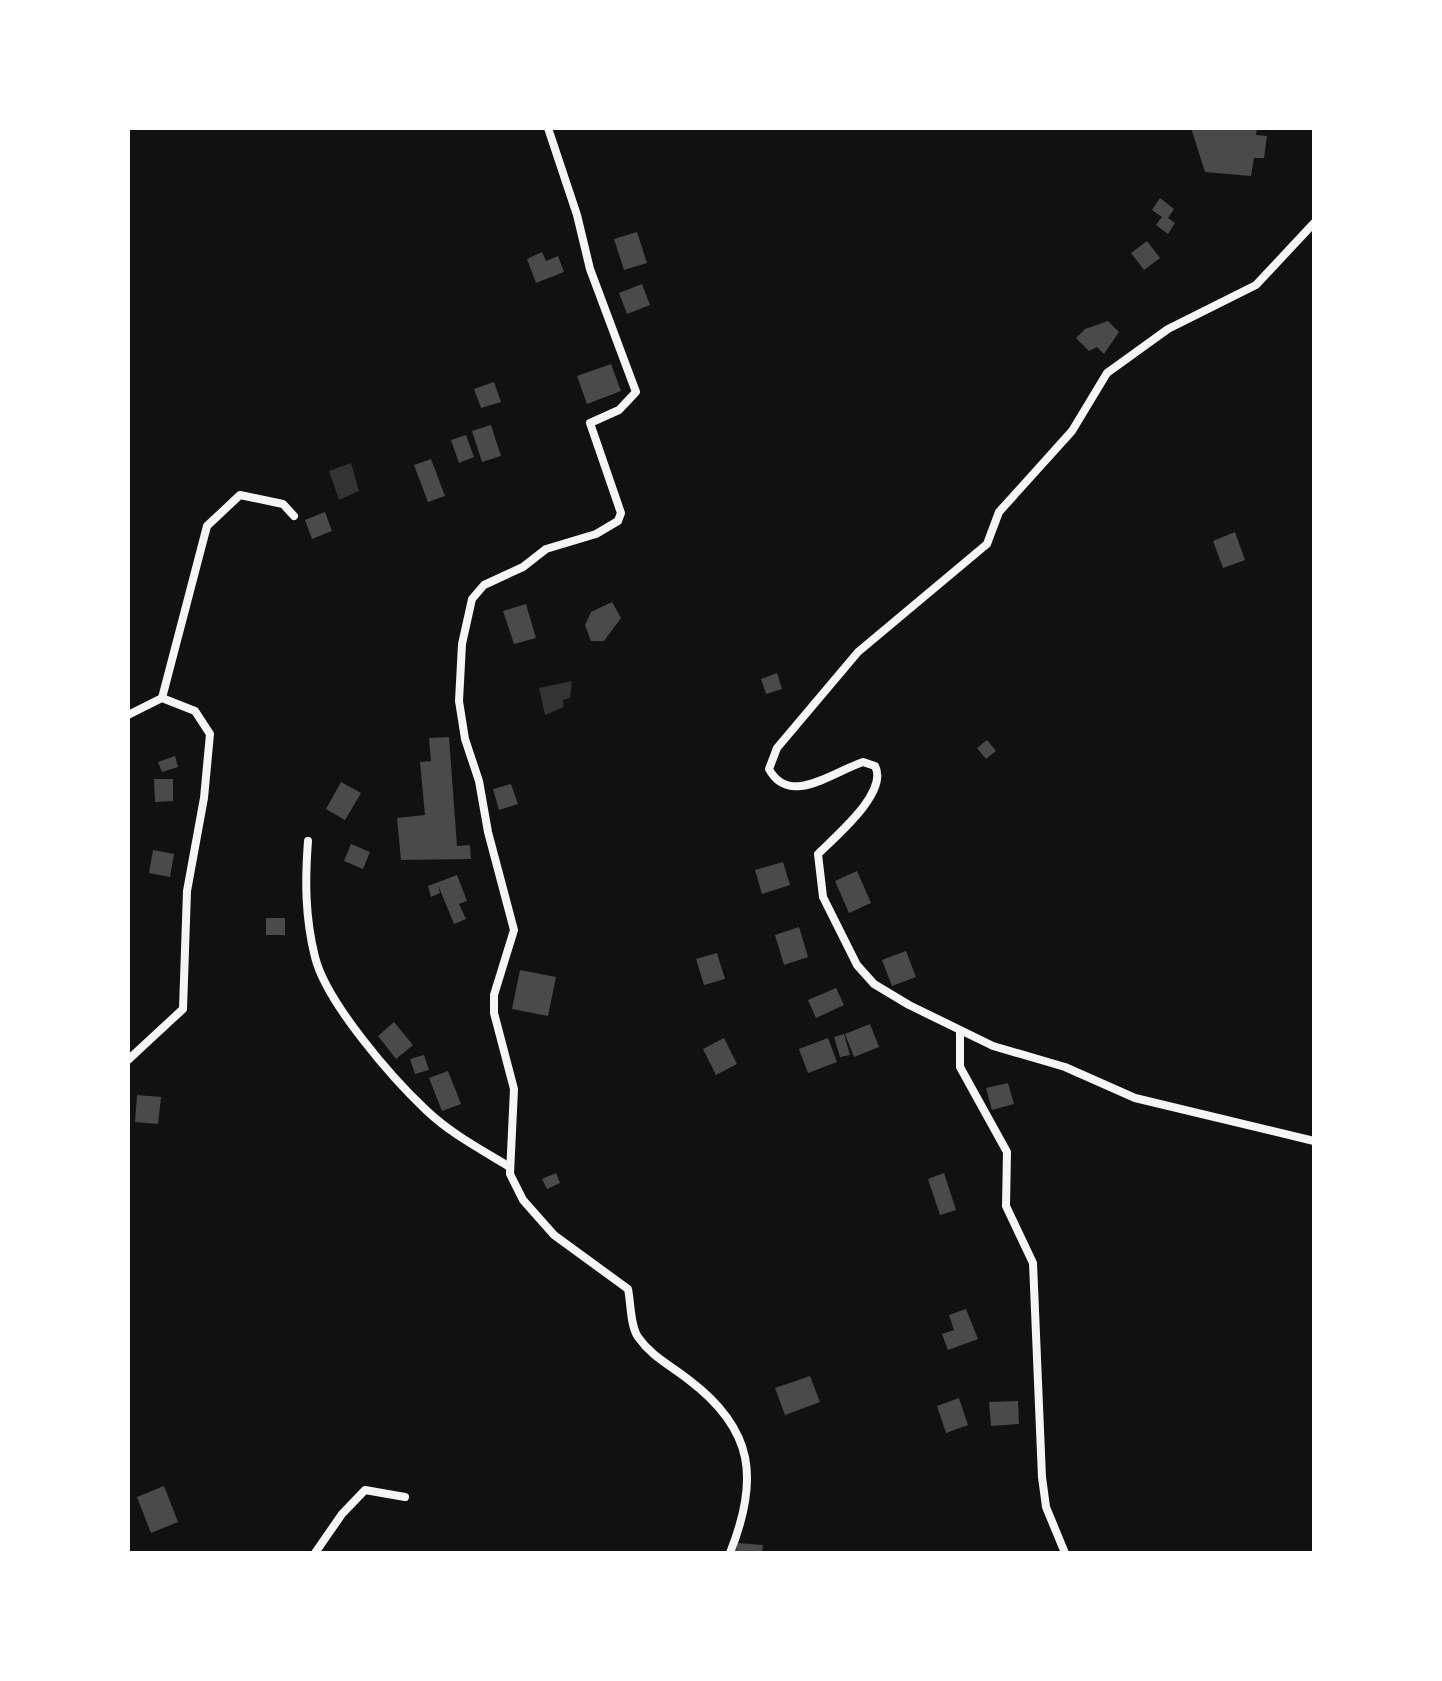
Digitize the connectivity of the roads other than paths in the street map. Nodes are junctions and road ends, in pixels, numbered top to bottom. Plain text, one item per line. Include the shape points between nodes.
1 (548, 128) edge
2 (1314, 223) edge
3 (294, 516) dead end
4 (162, 698) junction
5 (128, 715) edge
6 (308, 841) dead end
7 (960, 1031) junction
8 (128, 1060) edge
9 (1314, 1141) edge
10 (508, 1166) junction
11 (405, 1497) dead end
12 (315, 1553) edge
13 (730, 1553) edge
14 (1065, 1553) edge

1 - 10 street via 590,269 636,392 619,410 590,423 617,498 618,521 596,534 546,549 523,567 484,585 472,599 462,644 459,701 465,739 514,930 494,995 514,1089
2 - 7 street via 1256,285 1168,329 1107,373 1072,431 999,512 987,544 858,652 770,758 776,782 789,789 863,762 875,766 880,782 818,854 823,897 857,965 874,984
3 - 4 street via 283,504 240,495 207,526
4 - 5 street
4 - 8 street via 195,711 210,734 204,798 187,891 183,1009
6 - 10 street via 304,894 325,985 355,1029 426,1110
7 - 9 street via 1147,1102
7 - 14 street via 960,1067 1007,1152 1006,1206 1033,1263 1042,1477 1046,1507
10 - 13 street via 523,1200 554,1235 628,1289 635,1334 657,1360 688,1379 732,1421 750,1472 743,1521
11 - 12 street via 365,1490

